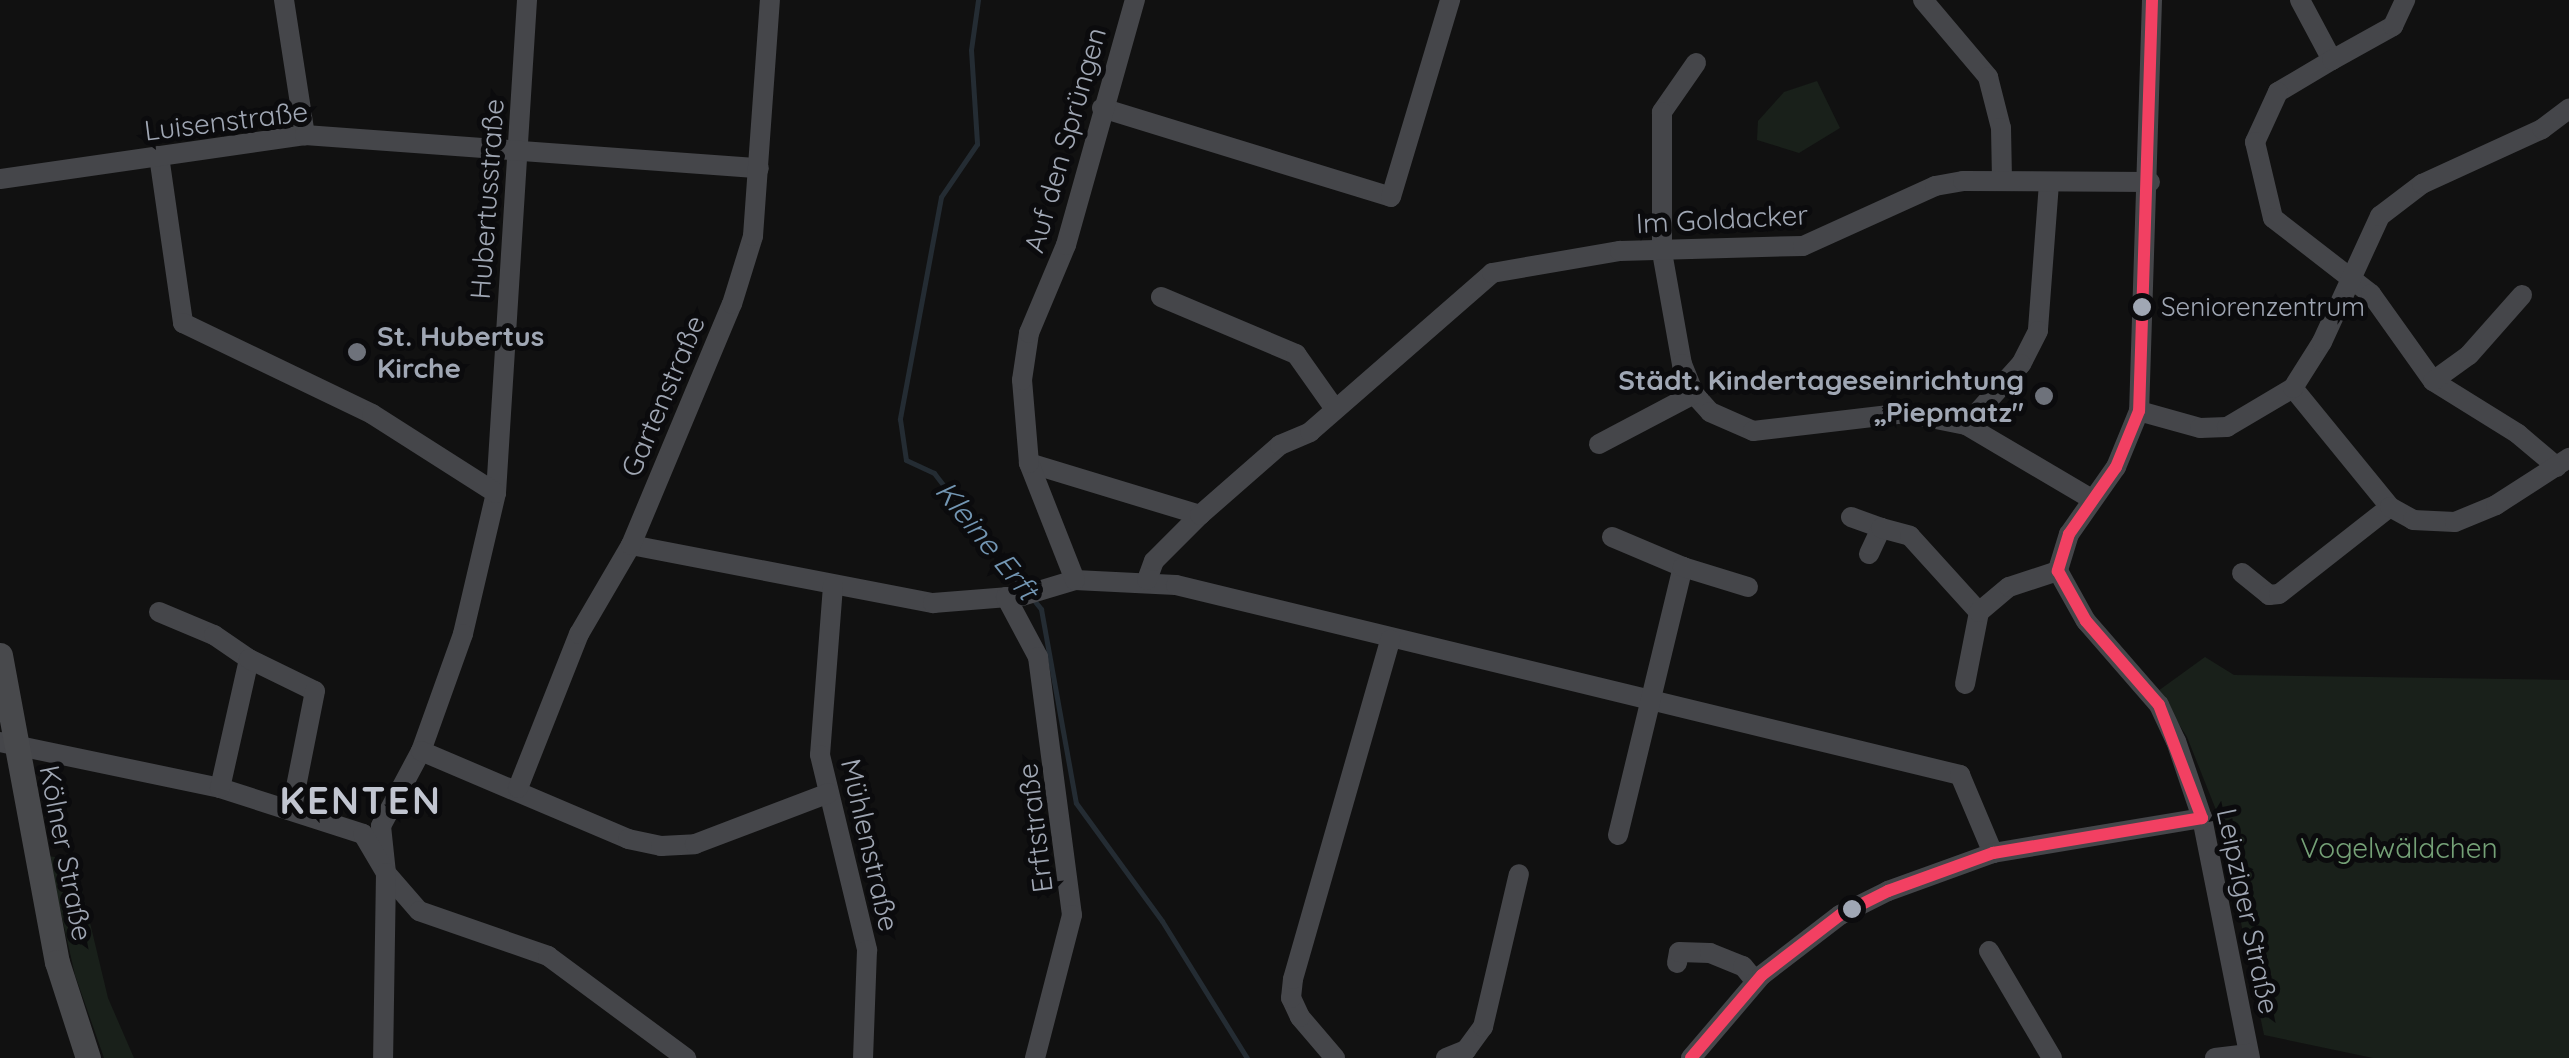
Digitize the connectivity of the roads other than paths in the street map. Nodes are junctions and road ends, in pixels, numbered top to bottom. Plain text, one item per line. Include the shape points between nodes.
1 (284, 0) edge
2 (527, 0) edge
3 (770, 0) edge
4 (1135, 0) edge
5 (1450, 0) edge
6 (1923, 0) edge
7 (2152, 0) edge
8 (2300, 0) edge
9 (2404, 0) edge
10 (2332, 60) junction
11 (1696, 62) dead end
12 (1102, 108) junction
13 (2569, 109) edge
14 (305, 135) junction
15 (514, 148) junction
16 (159, 156) junction
17 (759, 168) junction
18 (0, 180) edge
19 (2002, 180) junction
20 (2150, 182) junction
21 (2049, 183) junction
22 (1662, 252) junction
23 (2350, 278) junction
24 (2522, 295) dead end
25 (1161, 296) dead end
26 (2433, 381) junction
27 (2293, 388) junction
28 (1694, 394) junction
29 (1335, 409) junction
30 (2140, 411) junction
31 (1966, 425) junction
32 (1600, 444) dead end
33 (1029, 463) junction
34 (2563, 463) edge
35 (496, 493) junction
36 (2090, 498) junction
37 (2390, 507) junction
38 (1200, 515) junction
39 (1851, 517) dead end
40 (1881, 528) junction
41 (1612, 537) dead end
42 (631, 545) junction
43 (1869, 554) dead end
44 (1684, 567) junction
45 (2058, 571) junction
46 (2242, 573) dead end
47 (1075, 580) junction
48 (1147, 580) junction
49 (832, 586) junction
50 (1748, 587) dead end
51 (1014, 597) junction
52 (160, 612) dead end
53 (1979, 612) junction
54 (1390, 640) junction
55 (0, 655) edge
56 (249, 660) junction
57 (1964, 684) dead end
58 (1648, 698) junction
59 (7, 743) edge
60 (421, 751) junction
61 (220, 788) junction
62 (518, 788) junction
63 (829, 793) junction
64 (292, 807) junction
65 (2202, 818) junction
66 (1618, 835) dead end
67 (1993, 852) junction
68 (386, 873) junction
69 (1518, 874) dead end
70 (1989, 951) dead end
71 (1677, 963) dead end
72 (1755, 981) junction
73 (2249, 1056) edge
74 (682, 1057) edge
75 (88, 1058) edge
76 (382, 1058) edge
77 (863, 1058) edge
78 (1035, 1058) edge
79 (1335, 1058) edge
80 (1446, 1058) edge
81 (1692, 1058) edge
82 (2052, 1058) edge
83 (2214, 1058) edge

1 - 14 street
2 - 15 street, Hubertusstraße via 528,48
3 - 17 street, Gartenstraße
4 - 12 street, Auf den Sprüngen
5 - 12 street via 1391,198
6 - 19 street via 1988,77 2001,128
7 - 20 street
8 - 10 street
9 - 10 street via 2393,26
10 - 23 street via 2278,92 2255,142 2273,218
11 - 22 street via 1662,112
12 - 33 street, Auf den Sprüngen via 1066,246 1029,333 1022,380
13 - 23 street via 2407,194 2380,216
14 - 15 street, Luisenstraße
14 - 16 street, Luisenstraße
15 - 17 street, Luisenstraße
15 - 35 street, Hubertusstraße
16 - 18 street, Luisenstraße
16 - 35 street via 183,323 372,414
17 - 42 street, Gartenstraße via 754,236 732,304
19 - 21 street, Im Goldacker
19 - 22 street, Im Goldacker via 1935,186 1803,246
20 - 21 street, Im Goldacker
20 - 30 street
21 - 31 street via 2038,331 2021,364
22 - 28 street via 1682,364
22 - 29 street, Im Goldacker via 1620,252 1492,274
23 - 26 street via 2386,310
23 - 27 street
24 - 26 street via 2468,355
25 - 29 street via 1296,354
26 - 34 street
27 - 30 street via 2228,426 2200,428
27 - 37 street
28 - 31 street via 1710,412 1754,430 1906,413
28 - 32 street
29 - 38 street, Im Goldacker via 1310,432 1280,445
30 - 36 street via 2116,467
31 - 36 street
33 - 38 street
33 - 47 street, Auf den Sprüngen
34 - 37 street via 2455,522 2412,520
35 - 60 street, Hubertusstraße via 463,634
36 - 45 street
37 - 46 street via 2288,590 2269,595
38 - 48 street, Im Goldacker via 1154,562
39 - 40 street
40 - 43 street
40 - 53 street via 1910,536
41 - 44 street
42 - 49 street
42 - 62 street, Gartenstraße via 578,634
44 - 50 street
44 - 58 street
45 - 53 street via 2010,587
45 - 65 street, Leipziger Straße via 2086,621 2159,705
47 - 48 street
47 - 51 street
48 - 54 street
49 - 51 street via 933,603
49 - 63 street, Mühlenstraße via 820,755
51 - 78 street, Erftstraße via 1038,657 1072,914
52 - 56 street via 214,635
53 - 57 street
54 - 58 street
54 - 79 street via 1290,998
55 - 59 main road, Kölner Straße
56 - 61 street
56 - 64 street via 315,691
58 - 66 street
58 - 67 street via 1960,775
59 - 61 street
59 - 75 main road, Kölner Straße via 56,962
60 - 62 street
60 - 68 street, Hubertusstraße via 381,826
61 - 64 street
62 - 63 street via 628,839 661,846 695,844
63 - 77 street, Mühlenstraße via 867,950
64 - 68 street via 362,834
65 - 67 street
65 - 73 street, Leipziger Straße
67 - 72 street via 1854,908
68 - 74 street via 419,910 548,956
68 - 76 street, Hubertusstraße
69 - 80 street via 1483,1027 1466,1050
70 - 82 street
71 - 72 street via 1680,952 1710,953 1743,966
72 - 81 street
73 - 83 street

